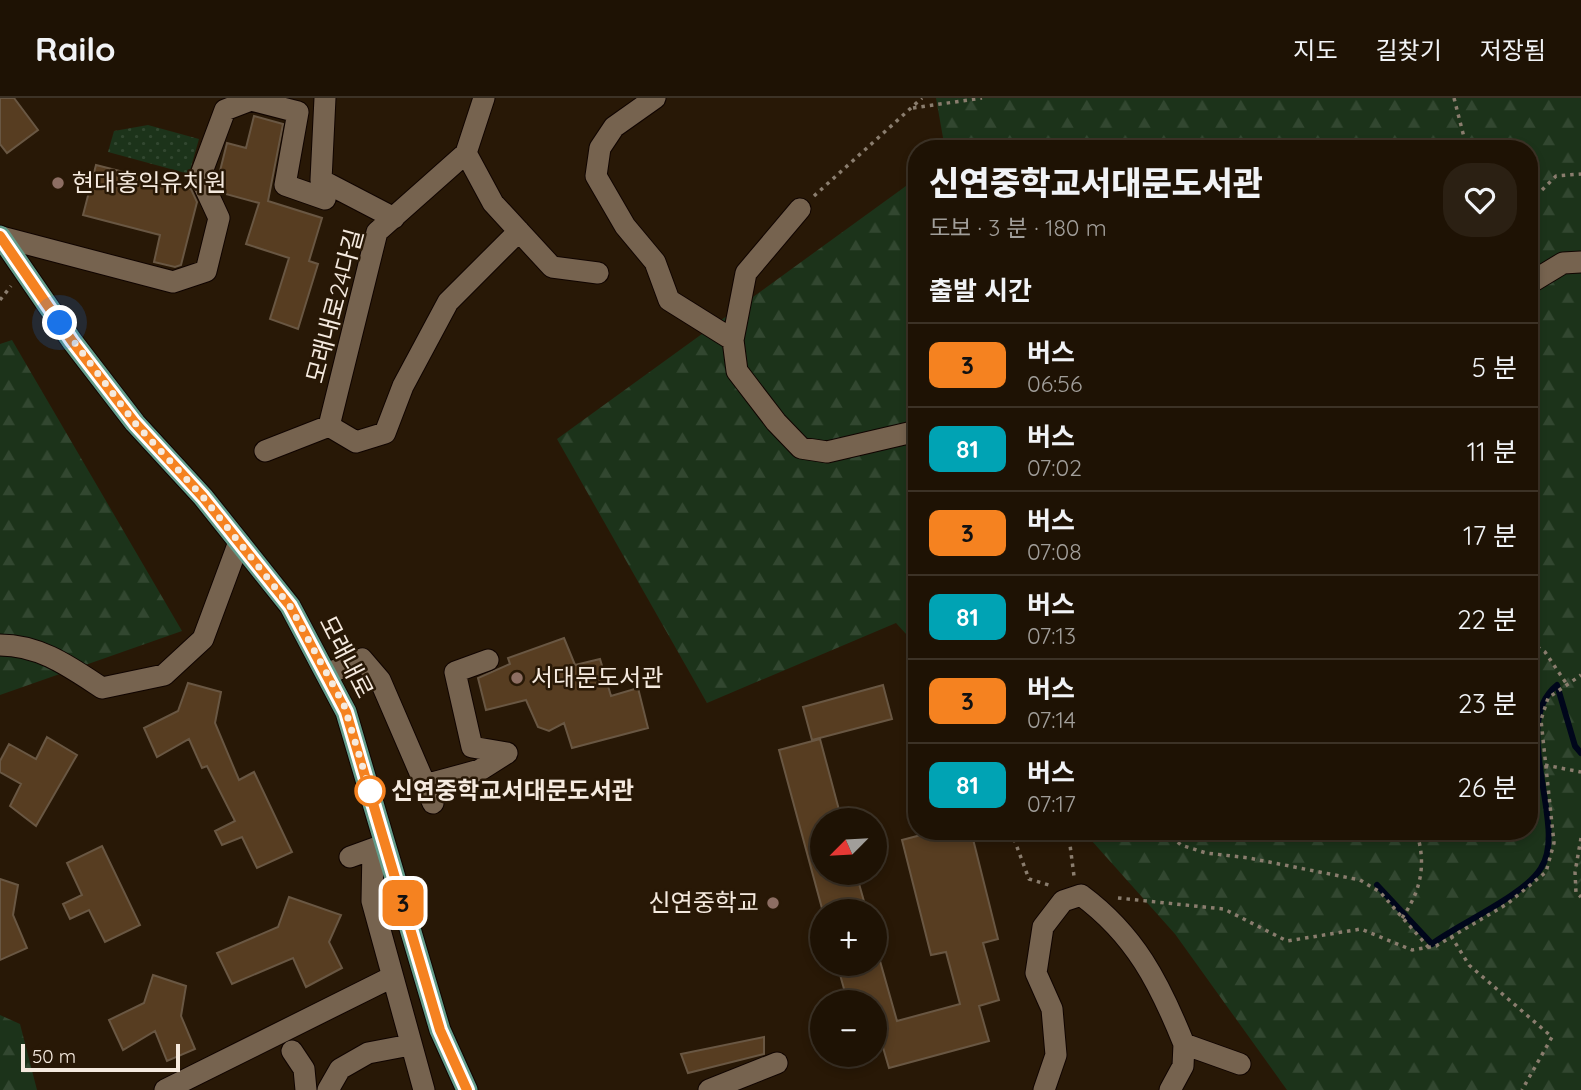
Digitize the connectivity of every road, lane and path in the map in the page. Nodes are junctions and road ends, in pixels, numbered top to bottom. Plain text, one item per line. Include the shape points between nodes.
1 (325, 98) edge
2 (484, 98) edge
3 (655, 98) edge
4 (922, 98) edge
5 (982, 98) edge
6 (1454, 98) edge
7 (297, 105) edge
8 (911, 108) junction
9 (1465, 140) edge
10 (466, 153) junction
11 (1581, 174) edge
12 (1538, 194) edge
13 (326, 199) dead end
14 (800, 209) joint
15 (394, 218) junction
16 (519, 231) junction
17 (0, 236) edge
18 (1581, 262) edge
19 (598, 273) dead end
20 (1538, 277) edge
21 (733, 340) junction
22 (329, 426) junction
23 (908, 433) edge
24 (265, 451) dead end
25 (239, 542) junction
26 (0, 645) edge
27 (1538, 647) edge
28 (488, 660) dead end
29 (327, 674) junction
30 (1581, 675) edge
31 (1566, 683) junction
32 (1544, 765) junction
33 (1581, 772) edge
34 (1581, 838) edge
35 (1014, 840) edge
36 (1069, 840) edge
37 (1175, 840) edge
38 (1419, 840) edge
39 (379, 847) junction
40 (350, 858) dead end
41 (1081, 895) junction
42 (1581, 897) edge
43 (1402, 918) junction
44 (1451, 936) junction
45 (1429, 948) junction
46 (392, 977) junction
47 (1184, 1044) junction
48 (410, 1045) junction
49 (292, 1051) dead end
50 (777, 1063) dead end
51 (1240, 1064) dead end
52 (165, 1090) edge
53 (306, 1090) edge
54 (328, 1090) edge
55 (424, 1090) edge
56 (467, 1090) edge
57 (709, 1090) edge
58 (1044, 1090) edge
59 (1170, 1090) edge
60 (1522, 1090) edge

1 - 15 street via 321,180
2 - 10 street, 모래내로24다길
3 - 21 street via 614,127 600,148 596,176 625,226 655,262 669,300
4 - 8 path
5 - 8 path
6 - 9 path
7 - 13 street via 285,185
7 - 17 street via 251,100 225,110 200,177 219,218 206,271 173,282
8 - 14 path
10 - 15 street, 모래내로24다길
10 - 16 street via 493,203
11 - 12 path via 1556,176
14 - 21 street via 746,273
15 - 22 street, 모래내로24다길 via 377,232
16 - 19 street via 552,267
16 - 22 street via 448,302 403,386 384,433 356,442
17 - 25 main road, 모래내로 via 127,413
18 - 20 street via 1563,263
21 - 23 street via 737,372 801,448 827,452
22 - 24 street
25 - 26 street via 203,639 164,676 102,688 54,657
25 - 29 main road, 모래내로 via 290,606
27 - 31 path
28 - 29 street via 455,671 472,747 507,753 429,794 380,680 362,659
29 - 39 main road, 모래내로 via 344,705
30 - 31 path
31 - 32 path via 1548,698 1541,720
32 - 33 path
32 - 44 path via 1554,843 1546,872 1507,904
34 - 42 path via 1575,873 1576,893
35 - 41 path via 1029,879
36 - 41 path
37 - 43 path via 1206,853 1360,880 1380,892
38 - 43 path via 1420,890
39 - 40 street
39 - 46 street via 372,901
39 - 56 main road, 모래내로 via 440,1030
41 - 45 path via 1224,908 1287,941 1361,929 1412,950
41 - 47 street via 1107,914 1135,945
41 - 58 street via 1063,901 1043,927 1036,973 1052,1009 1056,1055
43 - 45 path
44 - 45 path
44 - 60 path via 1469,965 1552,1037
46 - 48 street
46 - 52 street via 239,1045
47 - 51 street
47 - 59 street via 1183,1066
48 - 54 street via 368,1053 341,1069
48 - 55 street
49 - 53 street via 304,1069
50 - 57 street

